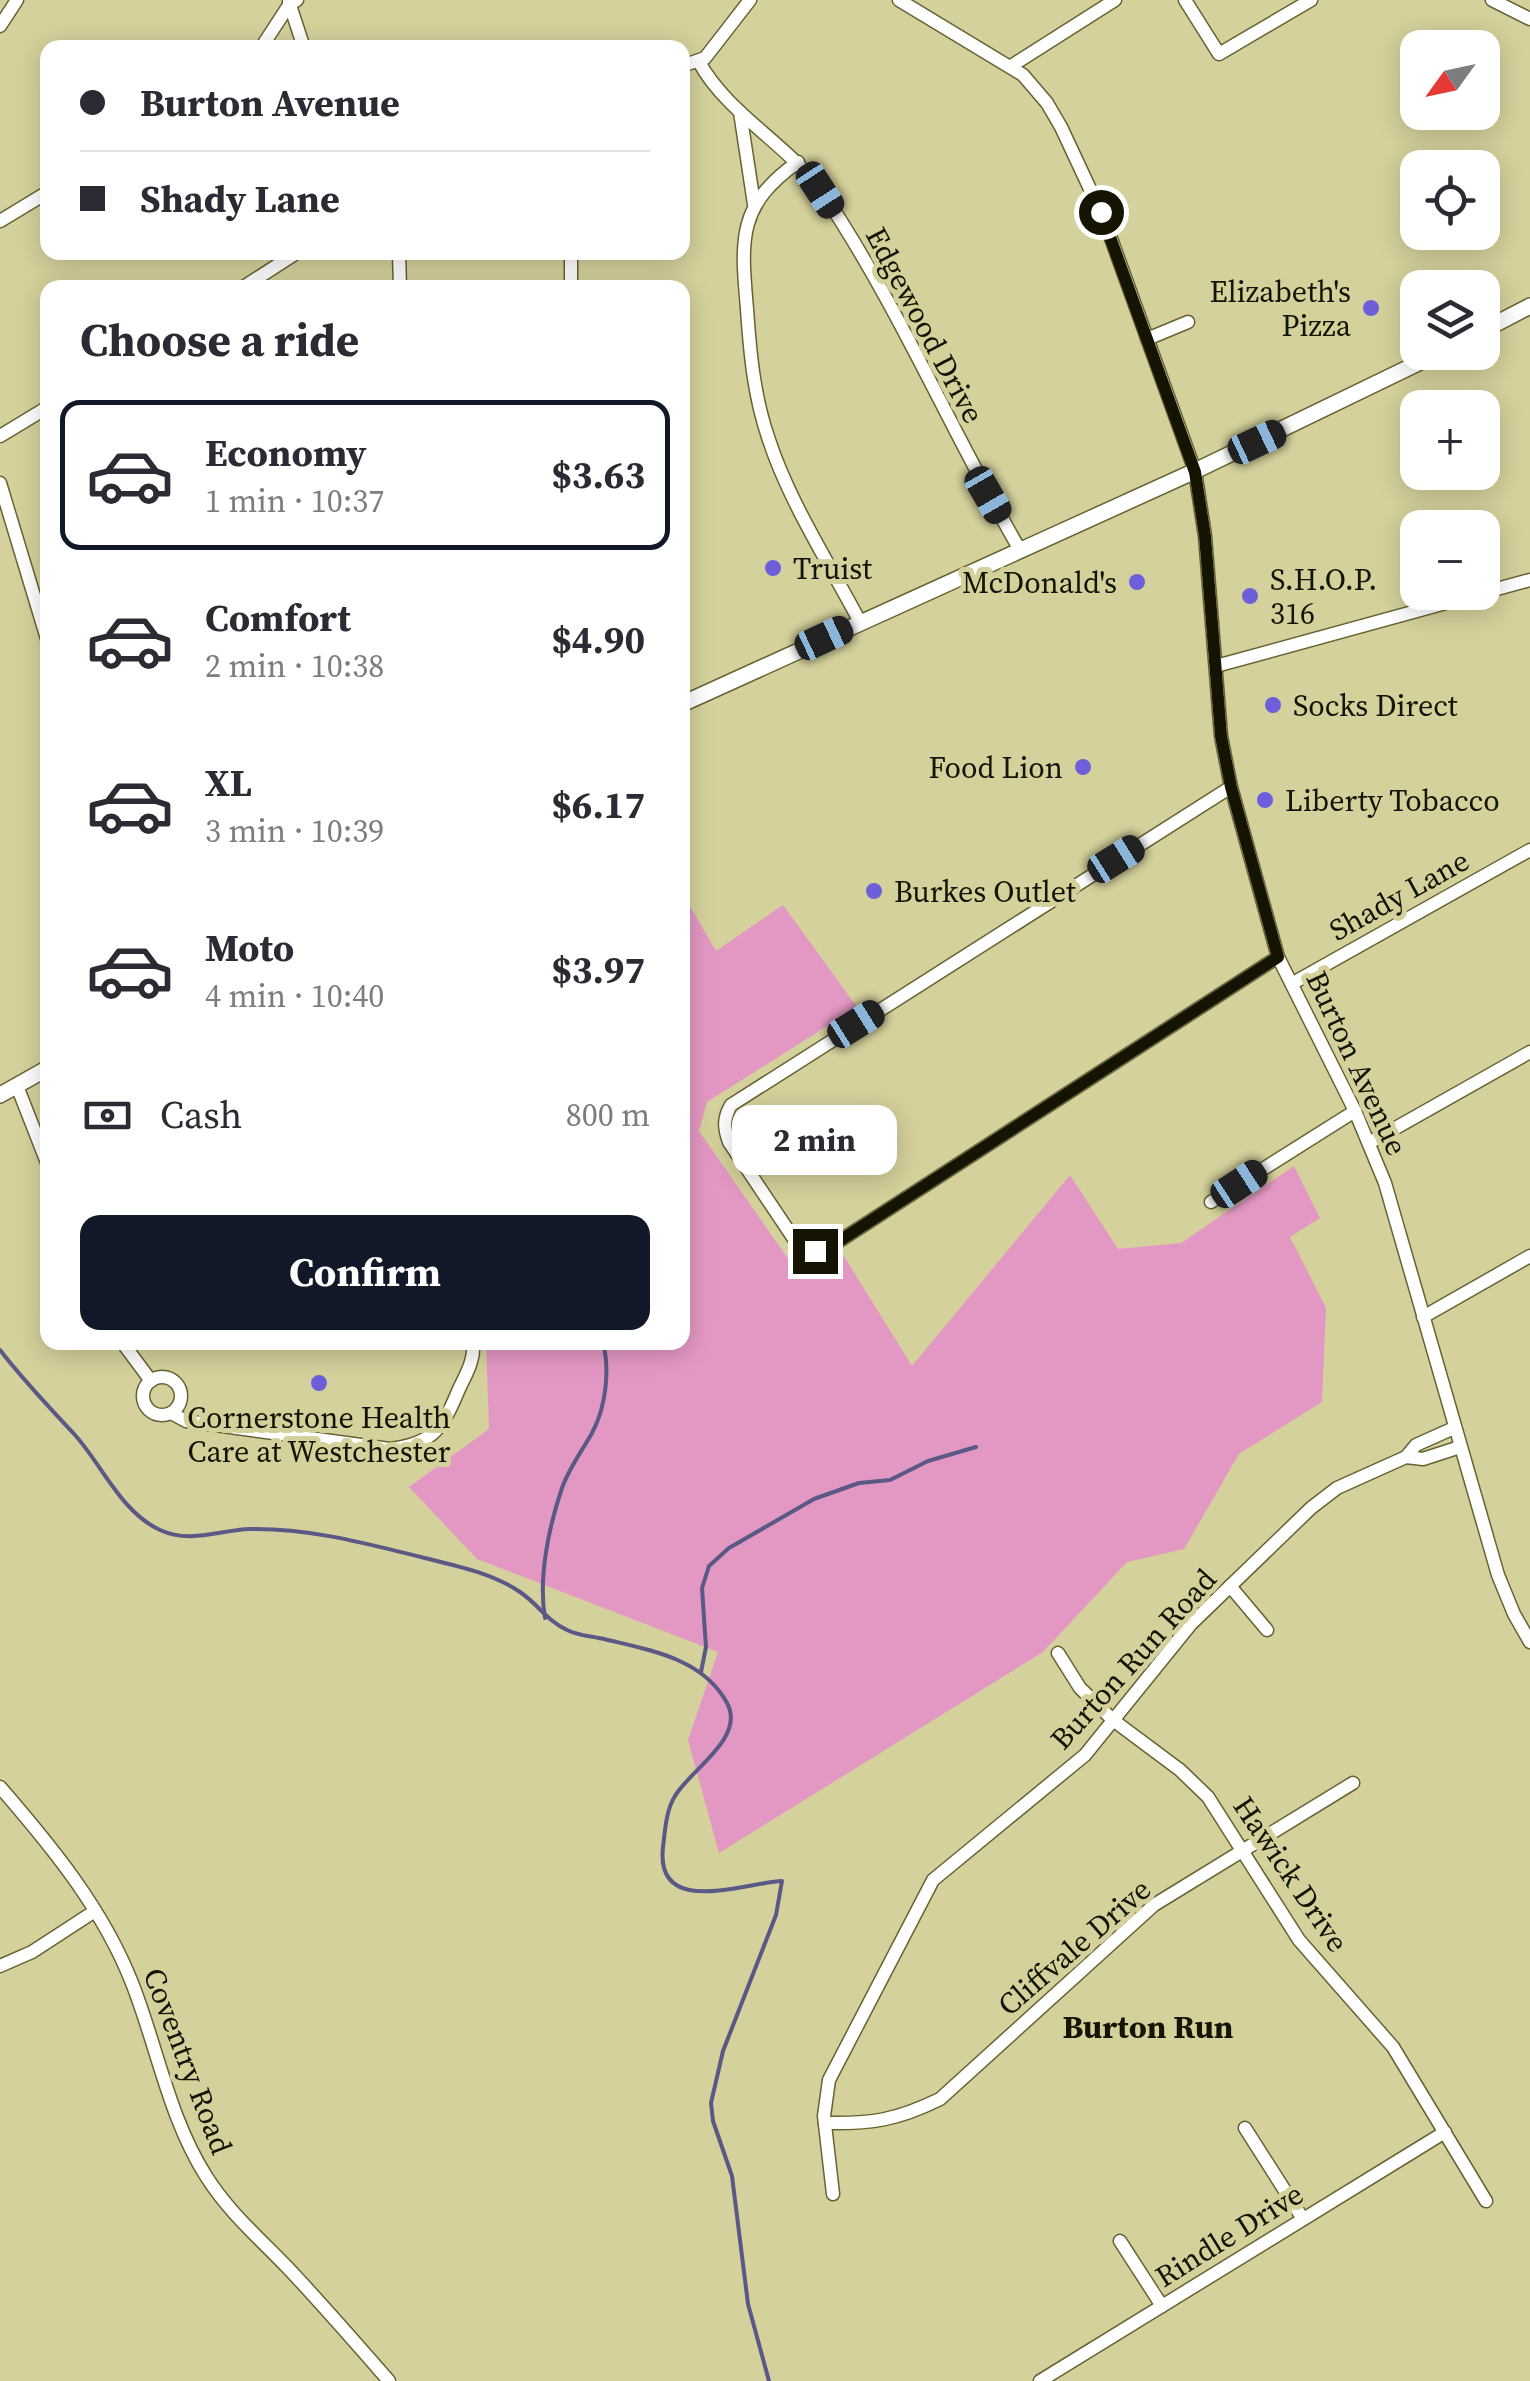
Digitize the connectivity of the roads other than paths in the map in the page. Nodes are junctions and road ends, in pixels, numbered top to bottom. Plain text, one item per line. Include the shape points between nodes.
1 (17, 0) edge
2 (750, 0) edge
3 (899, 0) edge
4 (1114, 0) edge
5 (1185, 0) edge
6 (1312, 0) edge
7 (1492, 0) edge
8 (292, 2) edge
9 (1530, 19) edge
10 (0, 26) edge
11 (266, 40) edge
12 (302, 40) edge
13 (699, 62) junction
14 (690, 64) edge
15 (1011, 66) junction
16 (740, 112) junction
17 (798, 162) junction
18 (40, 197) edge
19 (754, 204) junction
20 (0, 221) edge
21 (286, 260) edge
22 (254, 280) edge
23 (1530, 306) edge
24 (1188, 322) dead end
25 (1500, 322) edge
26 (1148, 339) junction
27 (1404, 370) edge
28 (40, 412) edge
29 (0, 436) edge
30 (1195, 472) junction
31 (0, 483) edge
32 (1020, 550) junction
33 (1530, 580) edge
34 (40, 616) edge
35 (860, 622) junction
36 (1216, 666) junction
37 (690, 696) edge
38 (1231, 787) junction
39 (1530, 850) edge
40 (1278, 957) junction
41 (1292, 983) junction
42 (1530, 1052) edge
43 (40, 1073) edge
44 (17, 1086) junction
45 (0, 1095) edge
46 (1355, 1111) junction
47 (1369, 1143) junction
48 (40, 1145) edge
49 (1211, 1202) dead end
50 (1530, 1256) edge
51 (1423, 1317) junction
52 (128, 1350) edge
53 (472, 1350) edge
54 (151, 1380) junction
55 (172, 1413) junction
56 (1454, 1428) junction
57 (1460, 1446) junction
58 (1406, 1457) junction
59 (1230, 1586) junction
60 (1267, 1630) dead end
61 (1530, 1642) edge
62 (1058, 1653) dead end
63 (1113, 1720) junction
64 (1353, 1783) dead end
65 (0, 1788) edge
66 (1244, 1850) junction
67 (95, 1911) junction
68 (0, 1966) edge
69 (825, 2123) junction
70 (1246, 2128) dead end
71 (1445, 2132) junction
72 (833, 2194) dead end
73 (1486, 2201) dead end
74 (1303, 2219) junction
75 (1120, 2241) dead end
76 (1162, 2306) junction
77 (389, 2381) edge
78 (1040, 2381) edge

1 - 10 street
2 - 13 street
3 - 15 street, Burton Avenue
4 - 15 street
5 - 6 street via 1219,54
7 - 9 street
8 - 11 street
8 - 12 street
13 - 14 street
13 - 16 street, Edgewood Drive
15 - 26 street, Burton Avenue via 1061,126
16 - 17 street, Edgewood Drive
16 - 19 street
17 - 19 street
17 - 32 street, Edgewood Drive via 861,254
18 - 20 street
19 - 35 street via 744,253 758,403 791,492
21 - 22 street
23 - 25 main road
24 - 26 street
26 - 30 street, Burton Avenue
27 - 30 main road
28 - 29 street
30 - 32 main road
30 - 36 street, Burton Avenue
31 - 34 street
32 - 35 main road
33 - 36 street
35 - 37 main road
36 - 38 street, Burton Avenue
38 - 40 street, Burton Avenue
38 - 40 street via 730,1105 724,1118 729,1142 798,1244 827,1249
39 - 41 street, Shady Lane
40 - 41 street, Burton Avenue
41 - 46 street, Burton Avenue
42 - 47 street
43 - 44 main road
44 - 45 main road
44 - 48 street
46 - 47 street, Burton Avenue
46 - 49 street
47 - 51 street, Burton Avenue
50 - 51 street
51 - 56 street, Burton Avenue
52 - 54 street
53 - 55 street via 443,1425 411,1446 390,1449 217,1426
54 - 55 street via 144,1397 148,1408
54 - 55 street via 169,1378 178,1386 181,1398
56 - 57 street, Burton Avenue
56 - 58 street, Burton Run Road via 1416,1445
57 - 58 street, Burton Run Road via 1423,1459
57 - 61 street, Burton Avenue via 1501,1585
58 - 59 street, Burton Run Road via 1337,1488
59 - 60 street
59 - 63 street, Burton Run Road
62 - 63 street, Hawick Drive via 1080,1688
63 - 66 street, Hawick Drive via 1208,1796
63 - 69 street, Burton Run Road via 1085,1755 933,1880 829,2080
64 - 66 street, Cliffvale Drive
65 - 67 street, Coventry Road
66 - 69 street, Cliffvale Drive via 1154,1905 940,2099 872,2124
66 - 71 street, Hawick Drive via 1299,1940 1393,2047
67 - 68 street
67 - 77 street, Coventry Road via 131,1981 176,2115 205,2175
69 - 72 street, Burton Run Road
70 - 74 street
71 - 73 street, Hawick Drive
71 - 74 street, Rindle Drive
74 - 76 street, Rindle Drive
75 - 76 street
76 - 78 street, Rindle Drive

